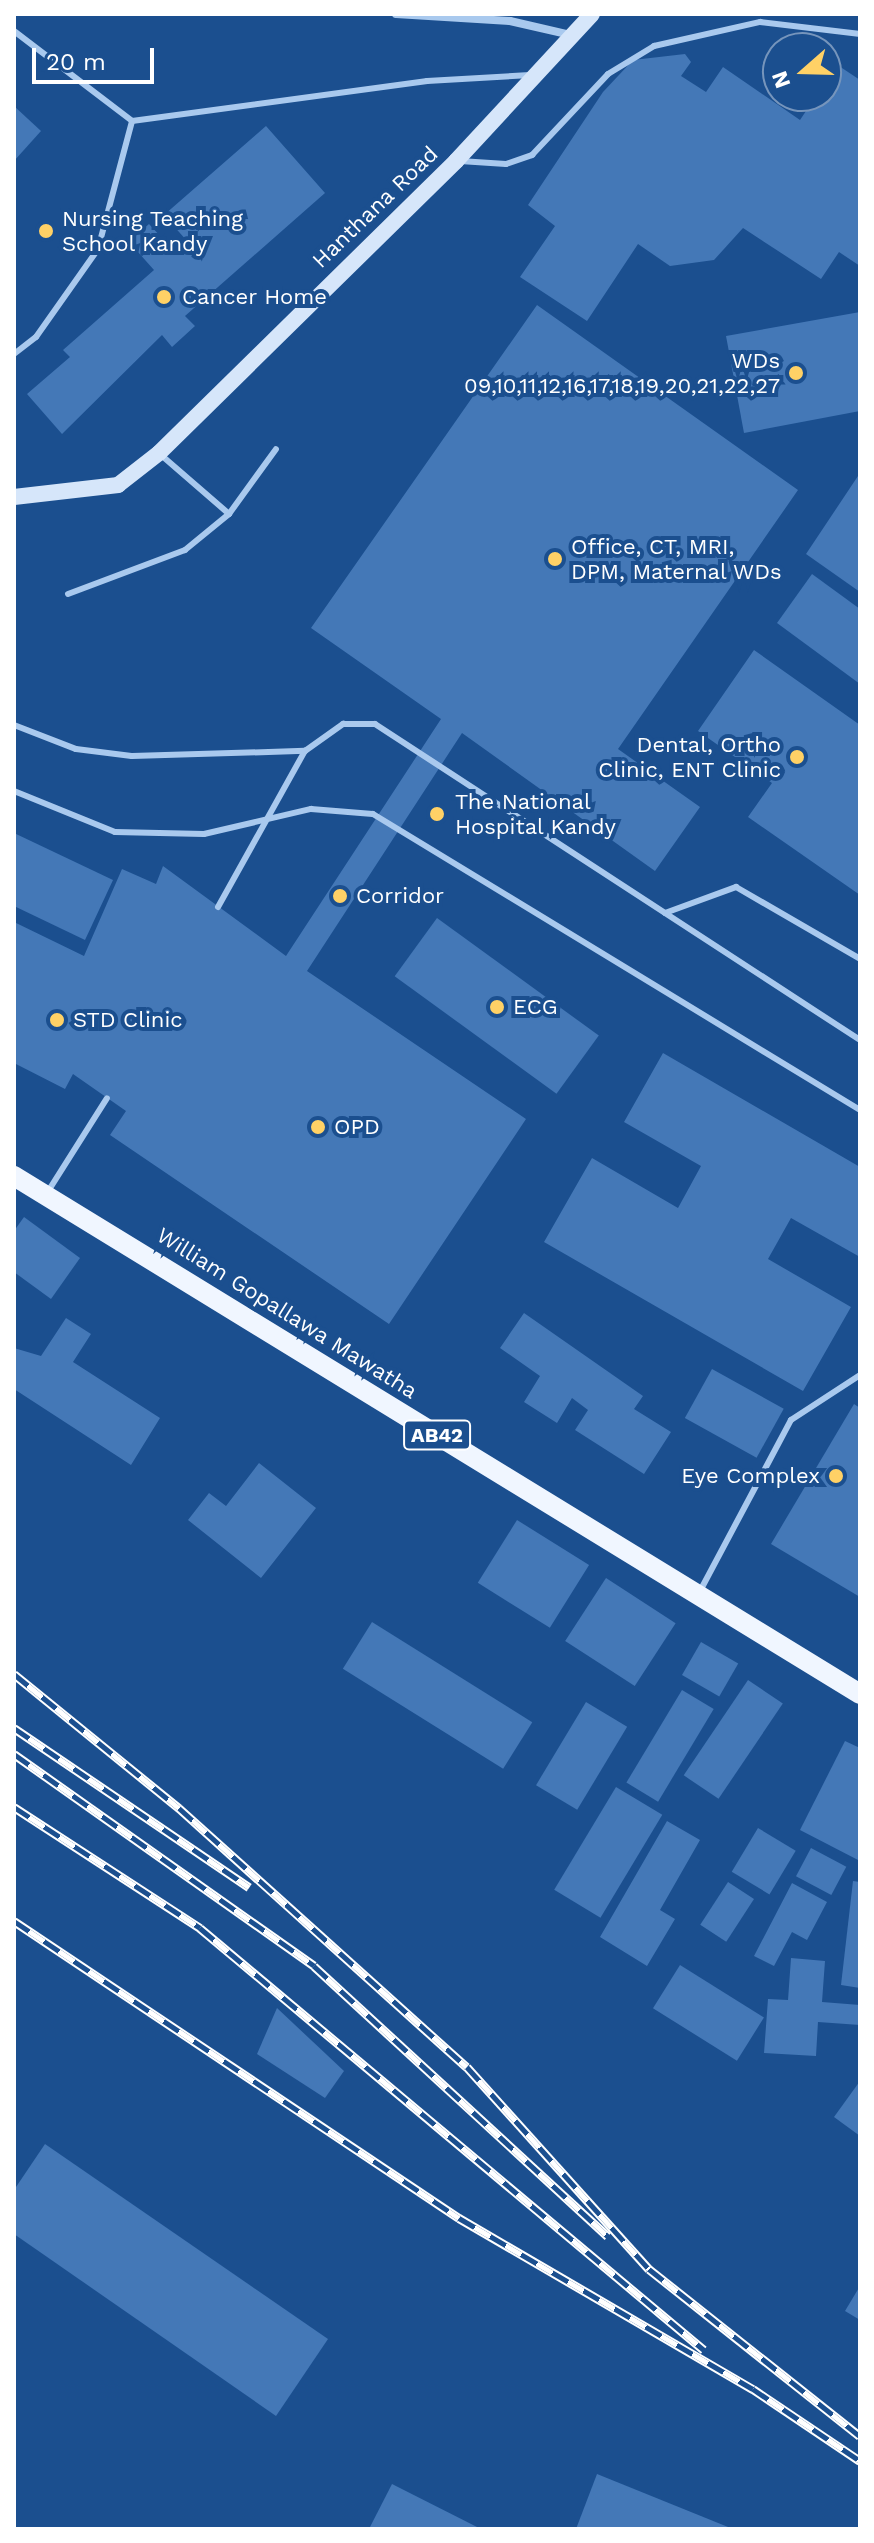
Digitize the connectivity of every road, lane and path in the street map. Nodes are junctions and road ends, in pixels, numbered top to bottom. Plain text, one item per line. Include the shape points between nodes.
1 (396, 14) edge
2 (592, 14) edge
3 (14, 31) edge
4 (860, 34) edge
5 (571, 35) junction
6 (534, 75) junction
7 (132, 121) junction
8 (456, 161) junction
9 (14, 354) edge
10 (276, 449) dead end
11 (159, 453) junction
12 (14, 497) edge
13 (229, 514) junction
14 (68, 594) dead end
15 (14, 725) edge
16 (305, 751) junction
17 (14, 791) edge
18 (263, 820) junction
19 (218, 907) dead end
20 (665, 913) junction
21 (860, 959) edge
22 (860, 1040) edge
23 (107, 1098) dead end
24 (860, 1110) edge
25 (14, 1176) edge
26 (47, 1193) junction
27 (860, 1375) edge
28 (698, 1595) junction
29 (860, 1694) edge

1 - 5 street via 510,21
2 - 5 street, Hanthana Road
3 - 7 lane
4 - 8 lane via 760,22 654,46 608,74 532,155 506,164
5 - 6 street, Hanthana Road
6 - 7 lane via 427,81
6 - 8 street, Hanthana Road
7 - 9 lane via 98,249 36,337
8 - 11 street, Hanthana Road
10 - 13 lane
11 - 12 street, Hanthana Road via 118,485
11 - 13 lane
13 - 14 lane via 185,550
15 - 16 lane via 76,749 132,756
16 - 18 lane
16 - 20 lane via 343,724 389,730
17 - 18 lane via 115,832 204,834
18 - 19 lane
18 - 24 lane via 311,809 373,814
20 - 21 lane via 736,887
20 - 22 lane
23 - 26 lane
25 - 26 main road, William Gopallawa Mawatha / AB42
26 - 28 main road, William Gopallawa Mawatha / AB42
27 - 28 lane via 791,1420
28 - 29 main road, William Gopallawa Mawatha / AB42

